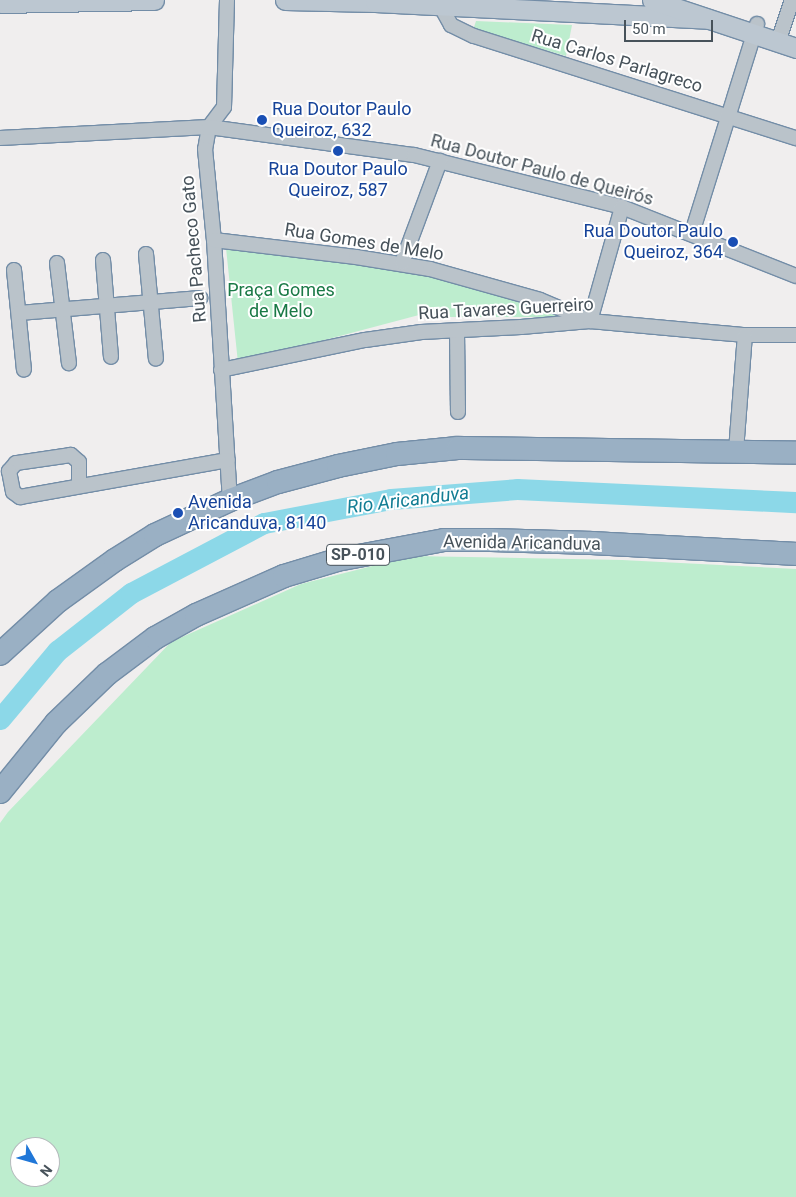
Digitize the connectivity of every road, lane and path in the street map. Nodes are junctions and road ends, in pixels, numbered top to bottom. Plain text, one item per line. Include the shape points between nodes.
1 (154, 0) edge
2 (228, 0) edge
3 (285, 0) edge
4 (630, 0) edge
5 (652, 0) edge
6 (687, 0) edge
7 (792, 0) edge
8 (0, 3) edge
9 (440, 5) junction
10 (600, 13) junction
11 (708, 19) junction
12 (755, 29) junction
13 (788, 39) edge
14 (728, 116) junction
15 (209, 127) junction
16 (0, 138) edge
17 (796, 138) edge
18 (440, 161) junction
19 (622, 207) junction
20 (692, 233) junction
21 (214, 240) junction
22 (146, 254) dead end
23 (103, 260) dead end
24 (57, 263) dead end
25 (402, 263) junction
26 (14, 270) dead end
27 (796, 276) edge
28 (209, 297) junction
29 (151, 303) junction
30 (106, 306) junction
31 (61, 310) junction
32 (19, 313) junction
33 (590, 321) junction
34 (457, 331) junction
35 (745, 335) junction
36 (796, 335) edge
37 (111, 357) dead end
38 (156, 359) dead end
39 (68, 363) dead end
40 (24, 370) dead end
41 (221, 370) junction
42 (458, 412) dead end
43 (736, 451) junction
44 (796, 453) edge
45 (228, 460) junction
46 (79, 484) junction
47 (230, 500) junction
48 (796, 554) edge
49 (0, 654) edge
50 (0, 792) edge

1 - 8 main road
2 - 15 street, Rua Pacheco Gato via 224,107
3 - 9 main road
4 - 10 main road
5 - 11 main road
6 - 12 main road
7 - 13 street
9 - 10 main road
9 - 14 street, Rua Carlos Parlagreco via 447,22 459,30
10 - 11 main road
11 - 12 main road
12 - 13 main road
12 - 14 street
14 - 17 street, Rua Carlos Parlagreco
14 - 20 street
15 - 16 street, Rua Doutor Paulo de Queirós
15 - 18 street, Rua Doutor Paulo de Queirós via 414,154
15 - 21 street, Rua Pacheco Gato via 205,149
18 - 19 street, Rua Doutor Paulo de Queirós
18 - 25 street
19 - 20 street, Rua Doutor Paulo de Queirós
19 - 33 street
20 - 27 street, Rua Doutor Paulo de Queirós
21 - 25 street, Rua Gomes de Melo
21 - 28 street, Rua Pacheco Gato
22 - 29 street
23 - 30 street
24 - 31 street
25 - 33 street, Rua Gomes de Melo via 540,300
26 - 32 street
28 - 29 street
28 - 41 street, Rua Pacheco Gato
29 - 30 street
29 - 38 street
30 - 31 street
30 - 37 street
31 - 32 street
31 - 39 street
32 - 40 street
33 - 34 street, Rua Tavares Guerreiro
33 - 35 street, Rua Tavares Guerreiro
34 - 41 street, Rua Tavares Guerreiro via 421,332 365,340
34 - 42 street
35 - 36 street, Rua Tavares Guerreiro
35 - 43 street
41 - 45 street, Rua Pacheco Gato
43 - 44 highway
43 - 47 highway via 458,448 397,454 338,466 278,482
45 - 46 street
45 - 47 street, Rua Pacheco Gato
46 - 46 street via 20,497 13,492 9,471 16,463 71,455 79,462
47 - 49 highway via 155,536 115,560 58,601
48 - 50 highway, Avenida Aricanduva / SP-010 via 593,543 444,540 337,560 284,576 196,615 155,638 107,674 56,723

